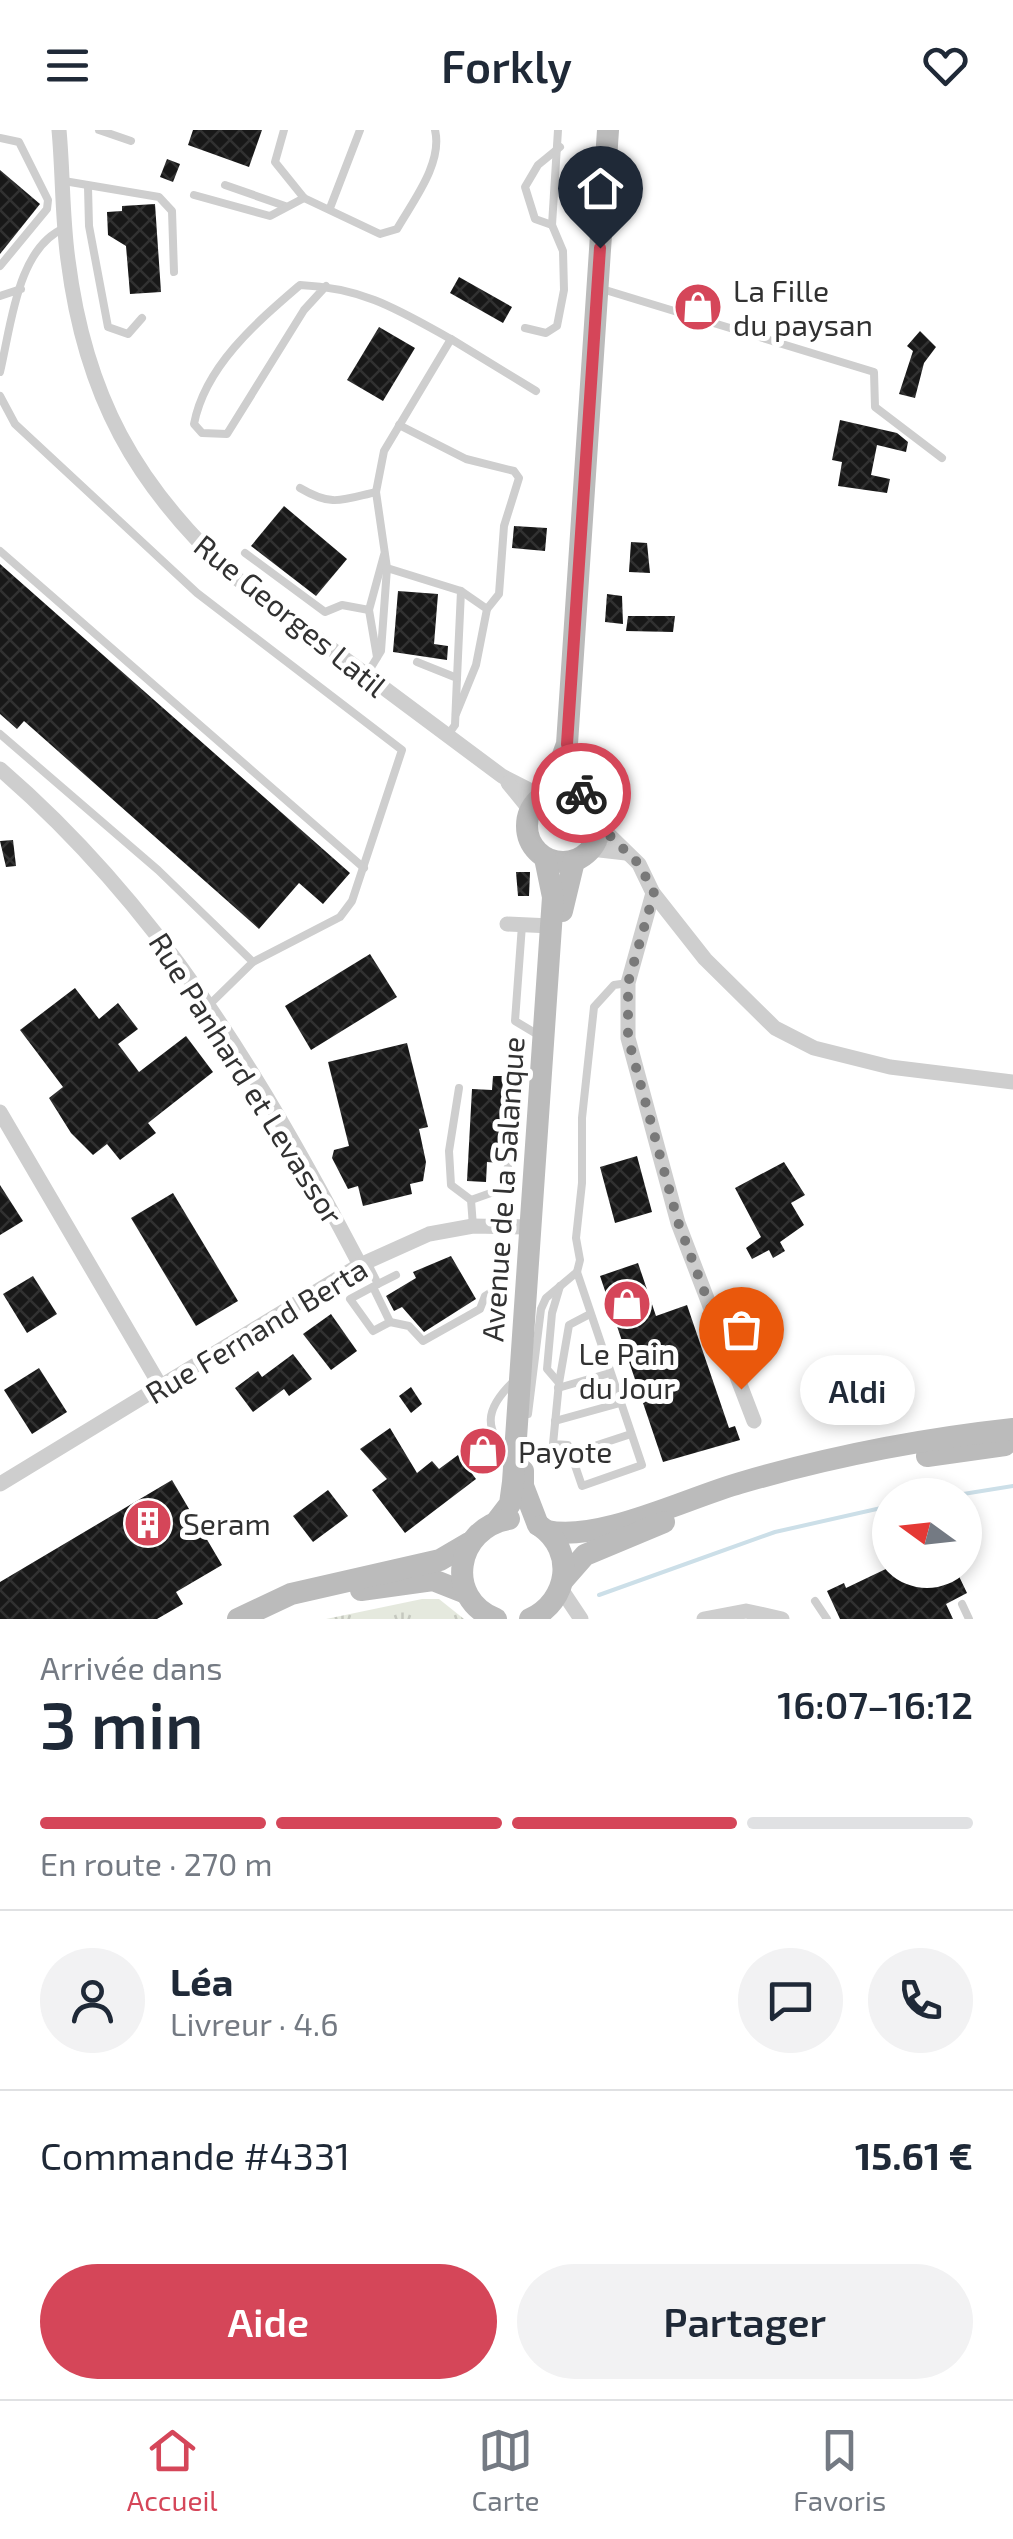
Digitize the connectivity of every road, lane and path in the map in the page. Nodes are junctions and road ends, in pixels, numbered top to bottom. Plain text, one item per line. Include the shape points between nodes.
1 (59, 130) edge
2 (99, 130) edge
3 (284, 130) edge
4 (360, 130) edge
5 (435, 130) edge
6 (558, 130) edge
7 (608, 130) edge
8 (0, 138) edge
9 (131, 141) dead end
10 (560, 147) junction
11 (64, 181) junction
12 (225, 185) dead end
13 (88, 186) junction
14 (194, 195) dead end
15 (304, 198) junction
16 (285, 206) junction
17 (330, 208) junction
18 (552, 225) junction
19 (66, 227) junction
20 (0, 266) edge
21 (174, 272) dead end
22 (326, 286) junction
23 (598, 288) junction
24 (21, 289) junction
25 (0, 296) edge
26 (142, 318) dead end
27 (525, 328) dead end
28 (451, 339) junction
29 (0, 372) edge
30 (536, 390) dead end
31 (0, 396) edge
32 (399, 425) junction
33 (942, 458) dead end
34 (300, 488) dead end
35 (376, 492) junction
36 (0, 550) edge
37 (385, 552) junction
38 (245, 554) dead end
39 (387, 568) junction
40 (461, 590) junction
41 (487, 609) junction
42 (369, 610) junction
43 (377, 657) junction
44 (417, 662) dead end
45 (365, 676) junction
46 (457, 678) junction
47 (456, 714) junction
48 (0, 734) edge
49 (447, 736) junction
50 (567, 744) junction
51 (0, 768) edge
52 (581, 794) junction
53 (540, 799) junction
54 (600, 826) junction
55 (626, 852) junction
56 (582, 855) junction
57 (545, 858) junction
58 (364, 868) junction
59 (654, 893) junction
60 (514, 924) joint
61 (551, 926) junction
62 (253, 962) junction
63 (628, 983) junction
64 (209, 1005) junction
65 (543, 1038) junction
66 (515, 1066) dead end
67 (1013, 1082) edge
68 (459, 1088) dead end
69 (0, 1112) edge
70 (471, 1200) junction
71 (473, 1226) junction
72 (529, 1227) junction
73 (363, 1263) junction
74 (577, 1272) junction
75 (396, 1274) dead end
76 (506, 1282) dead end
77 (376, 1286) junction
78 (560, 1286) junction
79 (590, 1314) junction
80 (390, 1322) junction
81 (610, 1373) junction
82 (559, 1385) junction
83 (161, 1388) junction
84 (620, 1403) junction
85 (555, 1421) junction
86 (754, 1421) dead end
87 (526, 1423) junction
88 (1013, 1429) edge
89 (631, 1434) junction
90 (1013, 1444) edge
91 (573, 1453) junction
92 (0, 1484) edge
93 (498, 1521) junction
94 (542, 1528) junction
95 (469, 1543) junction
96 (562, 1584) junction
97 (466, 1593) junction
98 (815, 1601) dead end
99 (962, 1604) dead end
100 (545, 1617) edge
101 (492, 1618) edge
102 (238, 1619) edge
103 (272, 1619) edge
104 (581, 1619) edge
105 (704, 1619) edge
106 (782, 1619) edge
107 (826, 1619) edge
108 (969, 1619) edge

1 - 11 street, Rue Georges Latil
2 - 9 lane
3 - 15 lane via 275,162
4 - 17 lane
5 - 17 lane via 438,143 426,178 397,228 380,234
6 - 10 lane
7 - 23 main road
8 - 20 lane via 19,142 48,200
10 - 18 lane
10 - 18 lane via 525,186 535,219
11 - 13 lane
11 - 19 street, Rue Georges Latil
12 - 16 lane
13 - 21 lane via 158,197 172,211
13 - 26 lane via 88,226 108,327 128,334
14 - 16 lane via 270,216
15 - 16 lane
15 - 17 lane
18 - 27 lane via 563,251 557,326 546,333
19 - 24 lane via 35,252
19 - 45 street, Rue Georges Latil via 92,377 139,473 222,566
22 - 22 lane via 300,286 249,329 199,400 194,424 202,433 228,434 304,310
22 - 28 lane via 376,297
23 - 33 lane via 874,372 875,407
23 - 50 main road
24 - 25 lane
24 - 29 lane
28 - 30 lane
28 - 32 lane
31 - 58 lane via 15,424 197,593 402,750
32 - 35 lane via 384,451
32 - 41 lane via 518,478 504,526 499,594
34 - 35 lane via 335,502
35 - 37 lane
36 - 58 lane
37 - 39 lane
37 - 42 lane
38 - 42 lane via 325,612 342,605
39 - 40 lane
39 - 43 lane
40 - 41 lane
40 - 46 lane
41 - 47 lane via 476,665
42 - 43 lane
43 - 45 lane
44 - 46 lane
45 - 49 street, Rue Georges Latil
46 - 47 lane
47 - 49 lane
48 - 62 lane
49 - 53 street, Rue Georges Latil
50 - 52 main road
50 - 53 main road
51 - 64 street, Rue Panhard et Levassor via 126,892
52 - 53 main road
52 - 54 main road via 595,807
53 - 57 main road via 530,842
54 - 55 street
54 - 56 main road
55 - 56 street
55 - 59 street
56 - 57 main road
56 - 87 main road, Avenue de la Salanque via 563,897
57 - 61 main road, Avenue de la Salanque
58 - 62 lane via 340,917
59 - 63 street
59 - 67 street via 705,959 775,1028 814,1048 890,1067
60 - 61 street
60 - 65 lane via 515,1021
61 - 65 main road, Avenue de la Salanque
62 - 64 lane
63 - 74 lane via 614,984 594,1007
63 - 86 street via 628,1038 678,1222
64 - 73 street, Rue Panhard et Levassor
65 - 72 main road, Avenue de la Salanque
66 - 70 lane via 505,1188
68 - 70 lane via 450,1186
69 - 83 street
70 - 71 lane
71 - 72 street, Rue Fernand Berta
71 - 73 street, Rue Fernand Berta via 429,1234
72 - 93 main road, Avenue de la Salanque via 510,1504
73 - 77 lane
73 - 83 street, Rue Fernand Berta
74 - 78 lane
74 - 79 lane
75 - 77 lane
76 - 80 lane via 485,1296 480,1310 423,1341 409,1326
77 - 80 lane
77 - 80 lane via 350,1299 373,1332
78 - 82 lane via 547,1369
78 - 87 lane via 540,1308
79 - 81 lane
79 - 82 lane via 569,1325
81 - 82 lane
81 - 84 lane
82 - 85 lane
83 - 92 street, Rue Fernand Berta
84 - 85 lane
84 - 89 lane
85 - 91 lane via 553,1444 568,1445
87 - 94 main road, Avenue de la Salanque via 523,1486
88 - 94 main road via 890,1447 741,1482 600,1528
89 - 91 lane
89 - 91 lane via 642,1466 582,1486
90 - 96 main road via 893,1462 745,1497 610,1542 586,1555
93 - 94 main road via 511,1518
93 - 95 main road
94 - 96 main road, Avenue de la Salanque via 558,1545
95 - 97 main road via 461,1576
95 - 102 main road via 440,1560 292,1594
96 - 100 main road
96 - 104 street
97 - 101 main road
97 - 103 main road via 440,1580 405,1582
98 - 107 lane
99 - 108 lane
105 - 106 street via 746,1611

